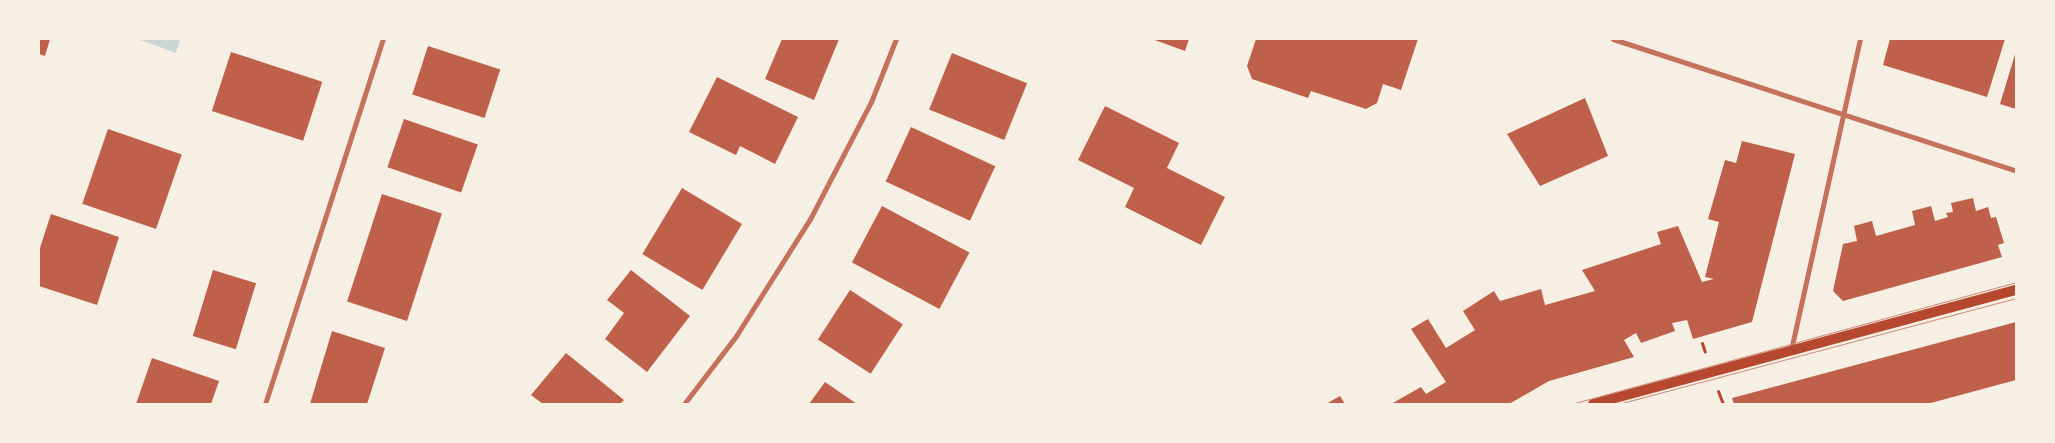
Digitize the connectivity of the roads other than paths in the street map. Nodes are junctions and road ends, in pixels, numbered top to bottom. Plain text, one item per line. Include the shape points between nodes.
1 (383, 39) edge
2 (896, 39) edge
3 (1613, 39) edge
4 (1860, 39) edge
5 (1841, 114) junction
6 (2016, 171) edge
7 (2016, 290) edge
8 (1791, 350) junction
9 (265, 404) edge
10 (684, 404) edge
11 (1593, 404) edge

1 - 9 street
2 - 10 street via 871,102 810,219 736,336
3 - 5 street
4 - 5 street
5 - 6 street
5 - 8 street
7 - 8 main road
8 - 11 main road

